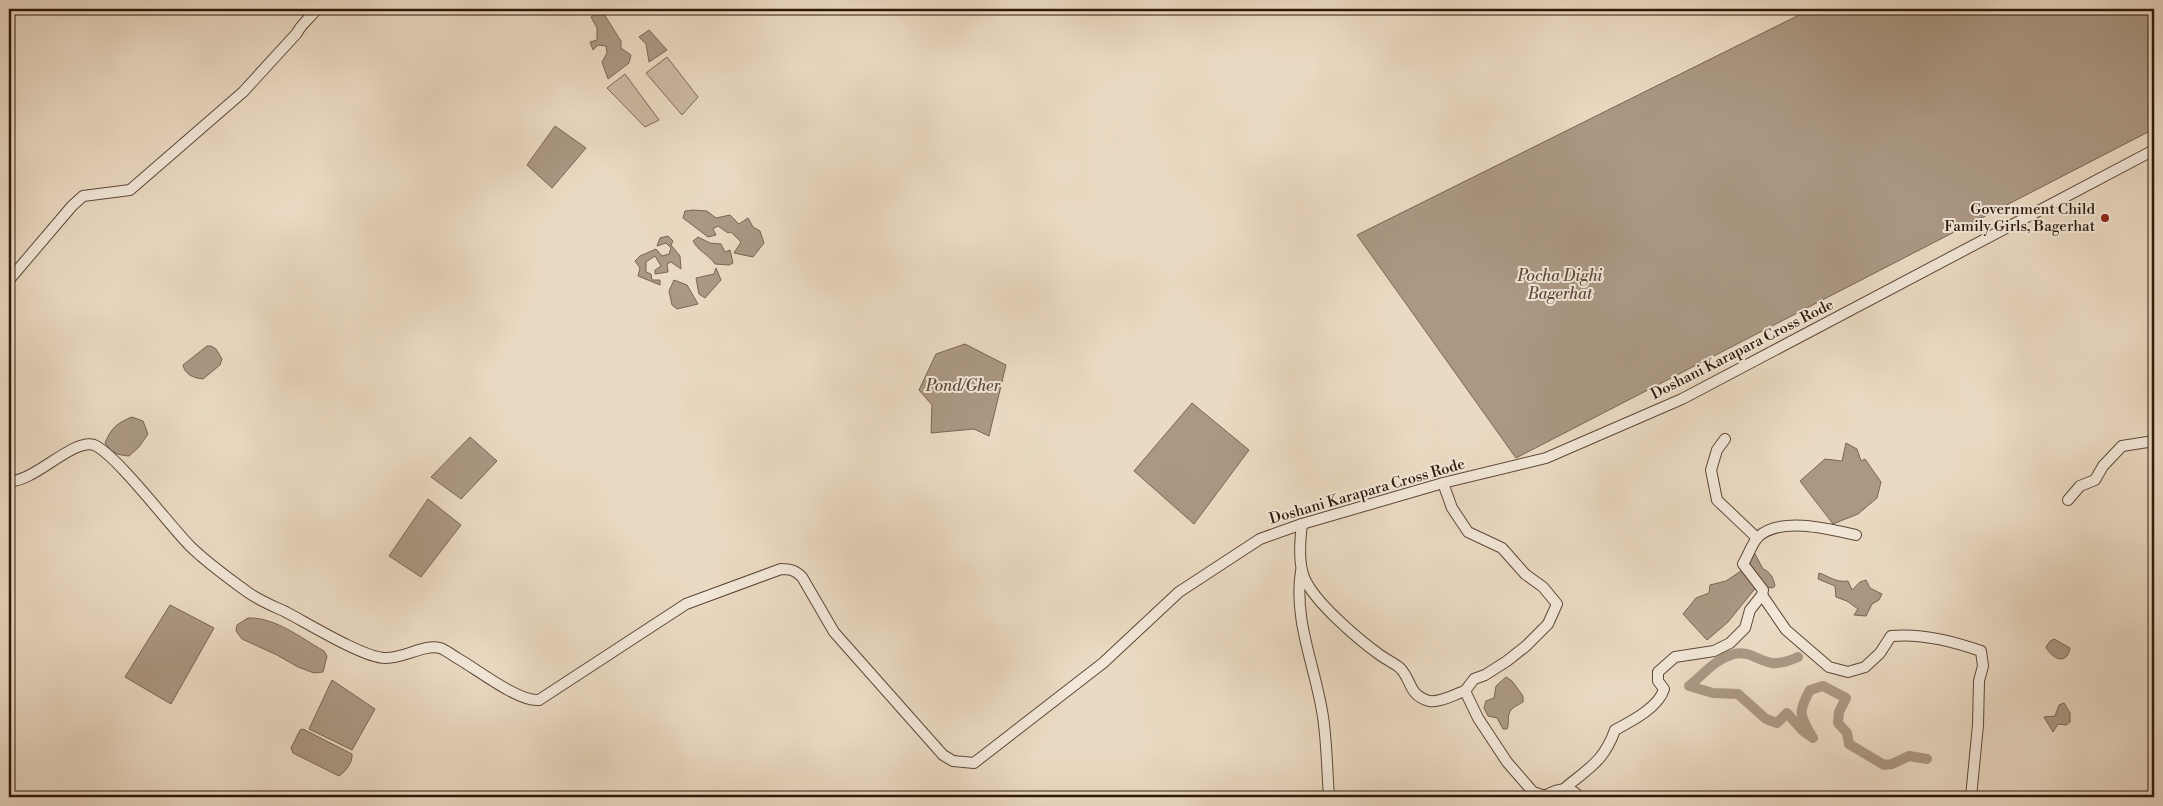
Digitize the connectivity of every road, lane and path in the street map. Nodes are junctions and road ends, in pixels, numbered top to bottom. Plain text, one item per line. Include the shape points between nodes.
1 (317, 9) edge
2 (2154, 150) edge
3 (9, 280) edge
4 (1726, 439) dead end
5 (2154, 440) edge
6 (9, 482) edge
7 (1443, 483) junction
8 (2068, 500) dead end
9 (1302, 524) junction
10 (1856, 535) dead end
11 (1757, 538) junction
12 (1302, 565) junction
13 (1762, 595) junction
14 (1465, 692) junction
15 (1565, 788) junction
16 (1329, 797) edge
17 (1579, 797) edge
18 (1971, 797) edge

1 - 3 street via 243,92 130,190 83,196
2 - 7 street, Doshani Karapara Cross Rode via 1682,399 1546,458
4 - 11 street via 1717,450 1711,470 1717,500
5 - 8 street via 2122,446 2095,480 2080,486
6 - 9 street, Doshani Karapara Cross Rode via 25,478 86,444 95,446 113,460 191,547 248,592 379,658 440,648 519,697 532,700 539,700 686,604 781,569 797,571 834,632 943,755 963,763 974,763 1103,663 1179,592 1260,539
7 - 9 street, Doshani Karapara Cross Rode
7 - 14 street via 1452,508 1468,532 1502,548 1557,604 1548,624 1526,646 1485,675 1474,679
9 - 12 street
10 - 11 street via 1792,526 1769,529
11 - 13 street via 1744,564 1763,590
12 - 14 street via 1309,587 1333,617 1398,666 1413,691 1431,702
12 - 16 street via 1300,614 1323,718
13 - 15 street via 1750,610 1745,628 1730,643 1714,651 1675,657 1658,672 1658,681 1664,689 1661,698 1636,719 1615,730 1608,748 1597,762
13 - 18 street via 1786,630 1829,667 1848,672 1865,667 1891,636 1908,634 1956,642 1981,651 1983,666 1979,682
14 - 15 street via 1507,762 1533,792 1545,796
15 - 17 street via 1575,791

